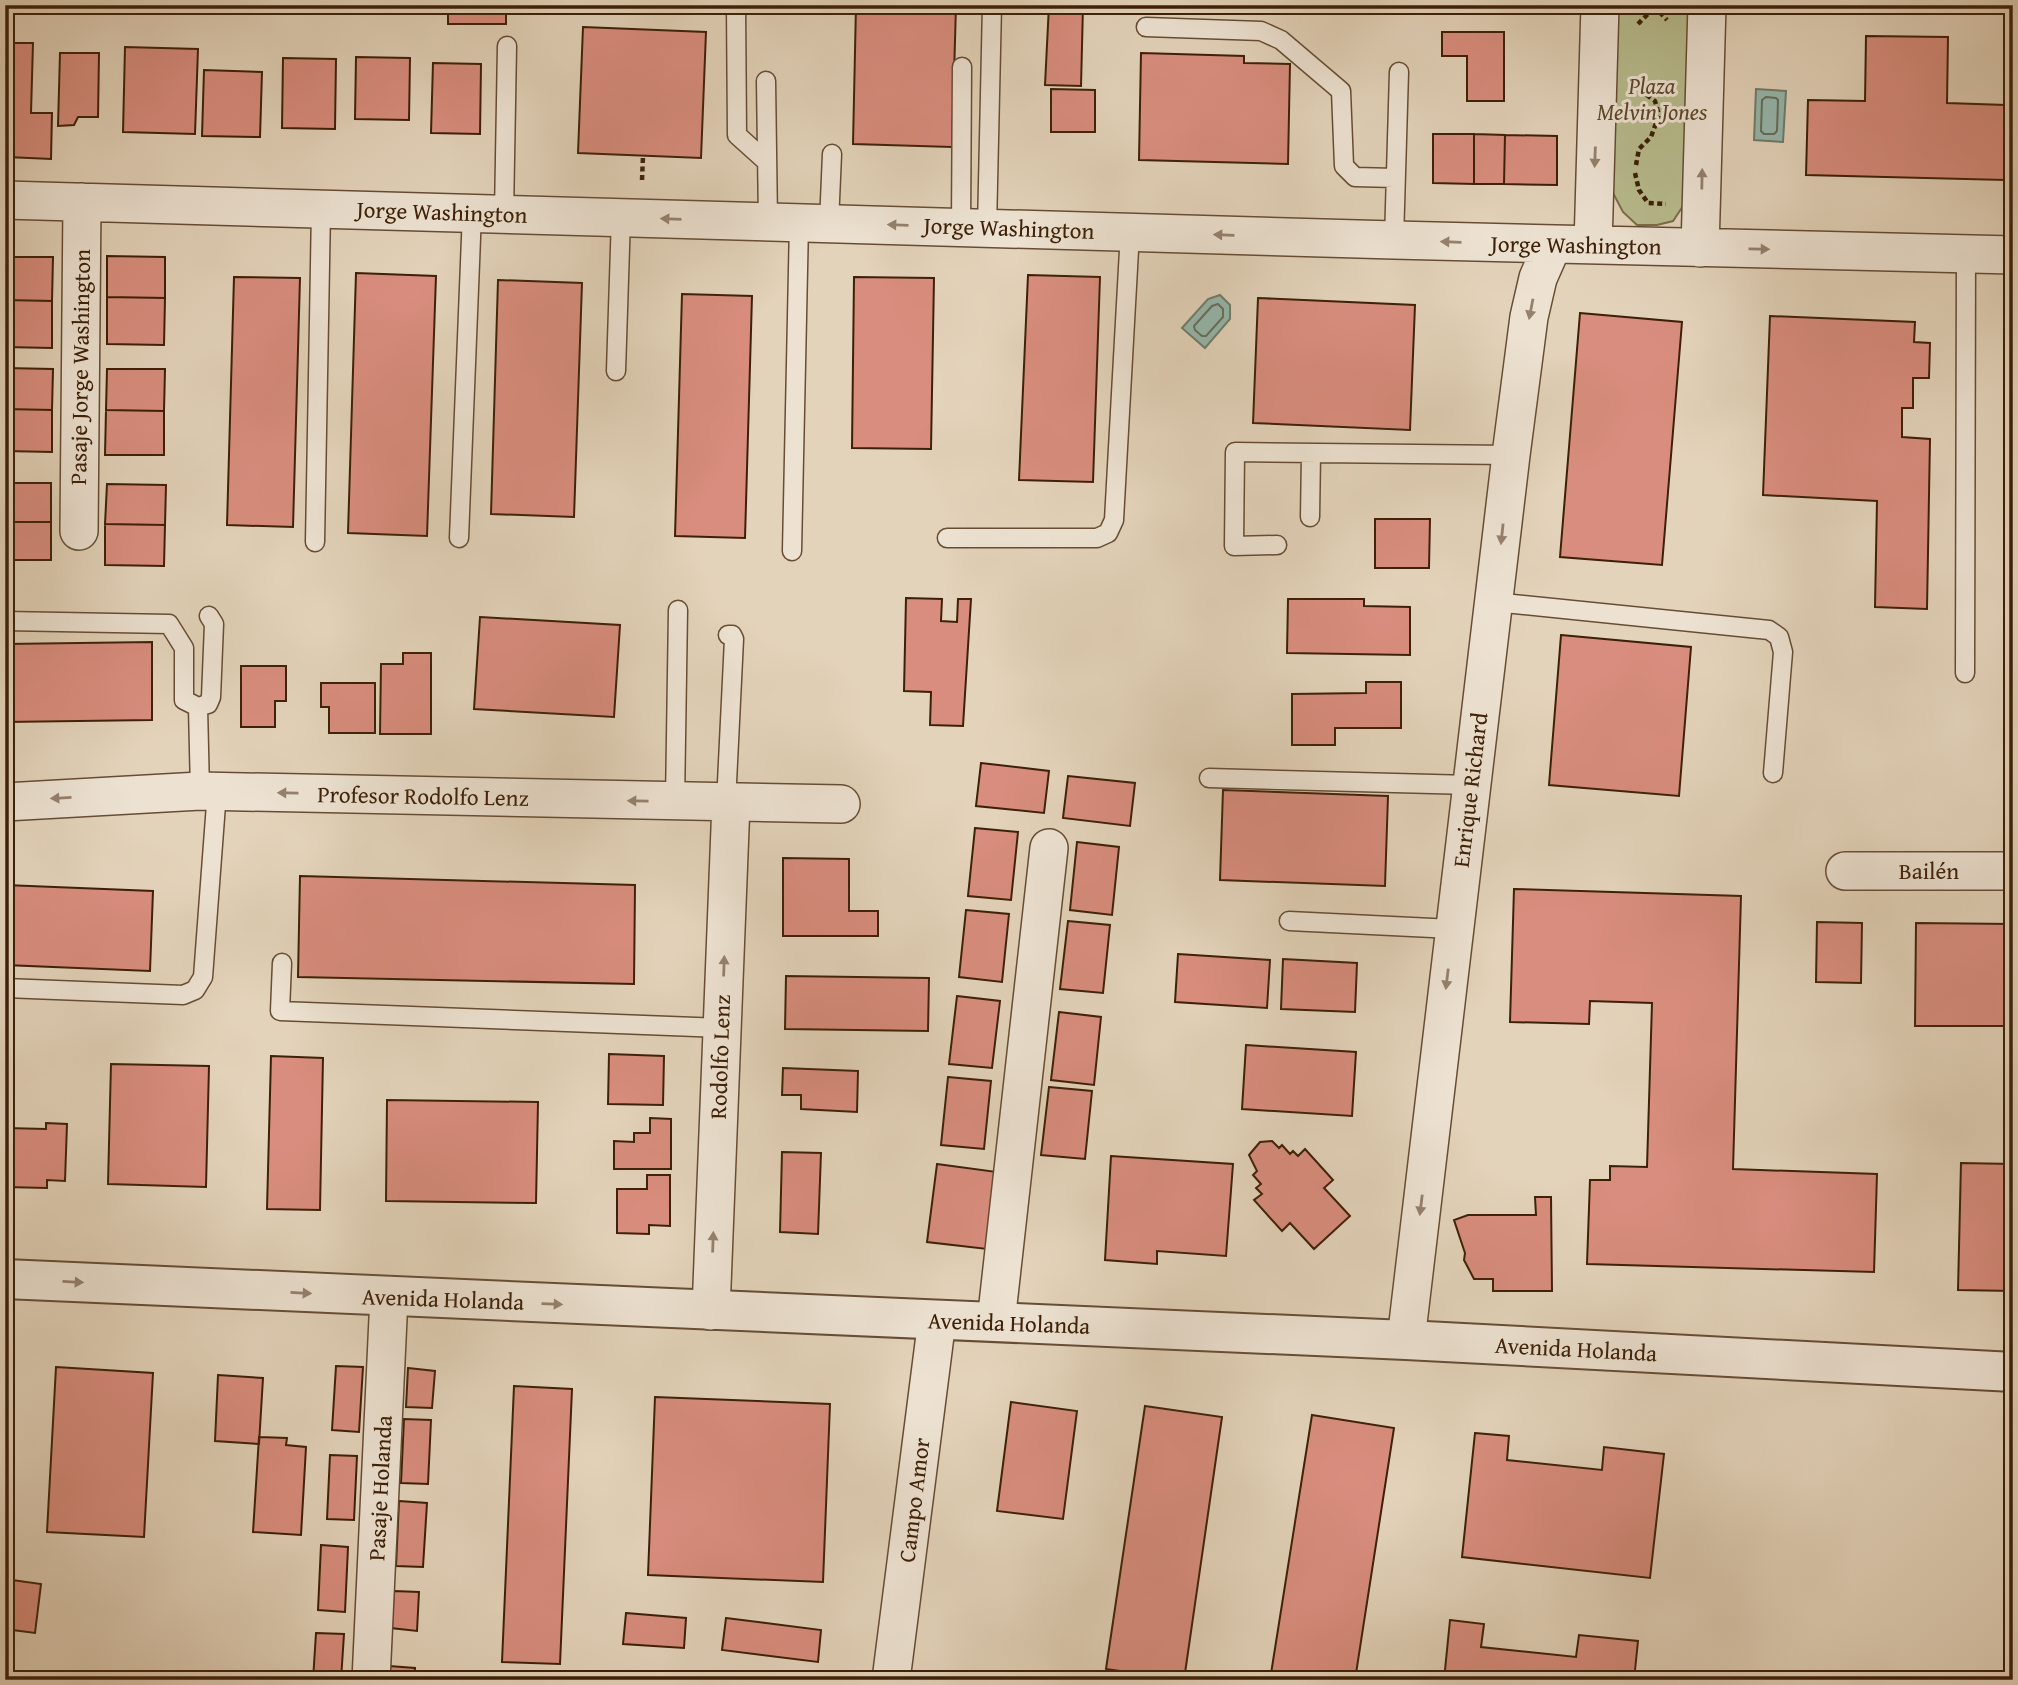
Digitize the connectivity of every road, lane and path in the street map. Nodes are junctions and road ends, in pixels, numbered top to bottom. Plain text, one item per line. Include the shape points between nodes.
1 (736, 5) edge
2 (992, 5) edge
3 (1600, 5) edge
4 (1707, 5) edge
5 (1656, 6) edge
6 (1635, 26) dead end
7 (1146, 27) dead end
8 (507, 46) dead end
9 (962, 67) dead end
10 (1399, 72) dead end
11 (766, 81) dead end
12 (1632, 81) dead end
13 (832, 154) dead end
14 (643, 156) dead end
15 (767, 162) junction
16 (1395, 178) junction
17 (642, 181) dead end
18 (5, 200) edge
19 (82, 202) junction
20 (1702, 204) junction
21 (321, 209) junction
22 (488, 214) junction
23 (621, 217) junction
24 (799, 223) junction
25 (974, 228) junction
26 (1130, 232) junction
27 (1394, 240) junction
28 (1553, 244) junction
29 (1593, 245) junction
30 (1700, 247) junction
31 (1966, 254) junction
32 (2013, 255) edge
33 (616, 370) dead end
34 (1311, 454) junction
35 (1511, 455) junction
36 (1310, 517) dead end
37 (79, 531) dead end
38 (459, 538) dead end
39 (947, 538) dead end
40 (315, 542) dead end
41 (1277, 545) dead end
42 (792, 551) dead end
43 (1494, 603) junction
44 (678, 610) dead end
45 (209, 616) dead end
46 (5, 621) edge
47 (728, 635) dead end
48 (1965, 673) dead end
49 (198, 706) junction
50 (1773, 773) dead end
51 (1209, 778) dead end
52 (1471, 785) junction
53 (208, 791) junction
54 (5, 802) edge
55 (675, 802) junction
56 (728, 803) junction
57 (841, 804) dead end
58 (1049, 848) dead end
59 (1845, 870) dead end
60 (2013, 871) edge
61 (1289, 921) dead end
62 (1453, 929) junction
63 (282, 963) dead end
64 (5, 988) edge
65 (722, 1028) junction
66 (5, 1279) edge
67 (389, 1297) junction
68 (711, 1311) junction
69 (937, 1320) junction
70 (996, 1322) junction
71 (1406, 1340) junction
72 (2013, 1372) edge
73 (371, 1680) edge
74 (891, 1680) edge

1 - 15 lane via 737,135
2 - 25 lane
3 -> 29 street
20 -> 4 street
5 - 6 path
7 - 16 lane via 1261,31 1282,40 1341,90 1344,166 1355,177
8 - 22 lane
9 - 25 lane
10 - 16 lane
11 - 15 lane
12 - 20 path via 1655,101 1658,115 1651,137 1639,149 1635,170 1639,190 1648,203
13 - 24 lane
14 - 17 path
15 - 24 lane
16 - 27 lane
18 - 19 street, Jorge Washington
19 - 21 street, Jorge Washington
19 - 37 street, Pasaje Jorge Washington
20 - 30 street
21 - 22 street, Jorge Washington
21 - 40 lane
22 - 23 street, Jorge Washington
22 - 38 lane
24 -> 23 street, Jorge Washington
23 - 33 lane
25 -> 24 street, Jorge Washington
24 - 42 lane
25 - 26 street, Jorge Washington
27 -> 26 street, Jorge Washington
26 - 39 lane via 1114,520 1108,533 1097,538
28 -> 27 street, Jorge Washington
28 - 29 street, Jorge Washington
28 -> 35 street, Enrique Richard via 1538,278 1529,317
29 - 30 street, Jorge Washington
30 -> 31 street, Jorge Washington
31 - 32 street, Jorge Washington
31 - 48 lane
34 - 35 lane
34 - 36 lane
34 - 41 lane via 1235,453 1234,546
35 -> 43 street, Enrique Richard
43 - 50 lane via 1769,631 1780,638 1783,652
43 - 52 street, Enrique Richard
44 - 55 lane
45 - 49 lane via 214,624 211,697 208,704
46 - 49 lane via 169,624 184,648 184,700
47 - 56 lane via 734,639
49 - 53 lane
51 - 52 lane
52 - 62 street, Enrique Richard
53 -> 54 street, Profesor Rodolfo Lenz
55 -> 53 street, Profesor Rodolfo Lenz
53 - 64 lane via 203,977 195,990 183,995
55 - 56 street, Profesor Rodolfo Lenz
56 - 57 street, Profesor Rodolfo Lenz
65 -> 56 street, Rodolfo Lenz
58 - 70 street
59 - 60 street, Bailén
61 - 62 lane
62 -> 71 street, Enrique Richard
63 - 65 lane via 280,1011
68 -> 65 street, Rodolfo Lenz
66 -> 67 street, Avenida Holanda
67 -> 68 street, Avenida Holanda
67 - 73 street, Pasaje Holanda
68 - 69 street, Avenida Holanda
69 - 70 street, Avenida Holanda
69 - 74 street, Campo Amor
70 - 71 street, Avenida Holanda
71 - 72 street, Avenida Holanda

